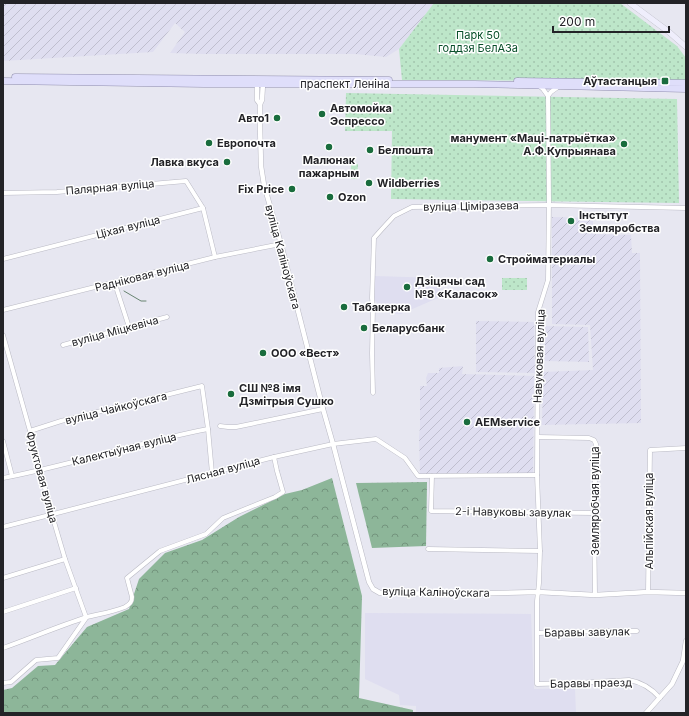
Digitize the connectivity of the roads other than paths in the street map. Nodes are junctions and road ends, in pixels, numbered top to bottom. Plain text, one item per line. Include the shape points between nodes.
1 (630, 3) edge
2 (686, 47) edge
3 (3, 77) edge
4 (3, 81) edge
5 (260, 81) junction
6 (538, 86) junction
7 (559, 86) junction
8 (685, 88) edge
9 (548, 96) junction
10 (3, 193) edge
11 (549, 205) junction
12 (203, 208) junction
13 (686, 208) edge
14 (281, 244) junction
15 (216, 257) junction
16 (3, 260) edge
17 (116, 282) junction
18 (3, 310) edge
19 (167, 317) dead end
20 (129, 327) junction
21 (3, 335) edge
22 (63, 345) dead end
23 (374, 393) dead end
24 (323, 409) junction
25 (220, 426) dead end
26 (208, 429) junction
27 (30, 431) junction
28 (538, 437) junction
29 (3, 441) edge
30 (333, 444) junction
31 (686, 448) edge
32 (274, 457) junction
33 (39, 470) junction
34 (212, 473) junction
35 (538, 475) junction
36 (12, 476) junction
37 (432, 476) junction
38 (3, 478) edge
39 (538, 513) junction
40 (594, 513) junction
41 (52, 515) junction
42 (3, 527) edge
43 (428, 549) dead end
44 (540, 551) junction
45 (65, 559) junction
46 (3, 578) edge
47 (76, 588) junction
48 (538, 592) junction
49 (648, 592) junction
50 (686, 593) edge
51 (595, 594) junction
52 (3, 612) edge
53 (86, 618) junction
54 (637, 631) dead end
55 (538, 633) junction
56 (686, 641) edge
57 (3, 648) edge
58 (685, 662) edge
59 (3, 683) edge
60 (660, 698) junction
61 (646, 713) edge

1 - 2 main road
3 - 5 main road, праспект Леніна
4 - 5 main road, праспект Леніна
5 - 6 main road, праспект Леніна
5 - 8 main road, праспект Леніна via 360,79
5 - 14 street, вуліца Каліноўскага via 261,174
6 - 7 main road, праспект Леніна
6 - 9 street
7 - 8 main road, праспект Леніна
7 - 9 street
9 - 11 street, Навуковая вуліца
10 - 12 street, Палярная вуліца via 57,192 186,181
11 - 13 street, вуліца Ціміразева
11 - 23 street, вуліца Ціміразева via 412,207 394,216 374,238
11 - 28 street, Навуковая вуліца via 548,280 538,312
12 - 15 street
12 - 16 street, Ціхая вуліца
14 - 15 street, Радніковая вуліца
14 - 24 street, вуліца Каліноўскага
15 - 17 street, Радніковая вуліца
17 - 18 street, Радніковая вуліца
17 - 20 street
19 - 20 street, вуліца Міцкевіча
20 - 22 street, вуліца Міцкевіча
21 - 27 street, Фруктовая вуліца
24 - 25 street via 236,426
24 - 30 street, вуліца Каліноўскага
26 - 27 street, вуліца Чайкоўскага via 202,386
26 - 33 street, Калектыўная вуліца
26 - 34 street
27 - 33 street, Фруктовая вуліца
28 - 35 street, Навуковая вуліца
28 - 40 street, Земляробчая вуліца via 594,440
29 - 36 street
30 - 32 street, Лясная вуліца
30 - 37 street, Лясная вуліца via 376,439 405,458 418,476
30 - 48 street, вуліца Каліноўскага via 373,589 380,593
31 - 49 street, Альпійская вуліца via 650,450
32 - 34 street, Лясная вуліца
32 - 53 street via 283,492 223,518 206,534 160,551 127,578 132,597 130,604
33 - 36 street, Калектыўная вуліца
33 - 41 street, Фруктовая вуліца
34 - 41 street, Лясная вуліца
35 - 37 street
35 - 39 street, Навуковая вуліца
36 - 38 street, Калектыўная вуліца
37 - 39 street, 2-і Навуковы завулак via 431,511
39 - 40 street, 2-і Навуковы завулак
39 - 44 street, Навуковая вуліца
40 - 51 street, Земляробчая вуліца
41 - 42 street, Лясная вуліца
41 - 45 street, Фруктовая вуліца
43 - 44 street
44 - 48 street, Навуковая вуліца
45 - 46 street
45 - 47 street, Фруктовая вуліца
47 - 52 street
47 - 53 street, Фруктовая вуліца
48 - 51 street, вуліца Каліноўскага
48 - 55 street, Баравы праезд
49 - 50 street, вуліца Каліноўскага
49 - 51 street, вуліца Каліноўскага
53 - 57 street
53 - 59 street via 58,658 36,660 11,682
54 - 55 street, Баравы завулак
55 - 60 street, Баравы праезд via 537,684 629,680 654,691
56 - 58 street
58 - 60 street
60 - 61 street

